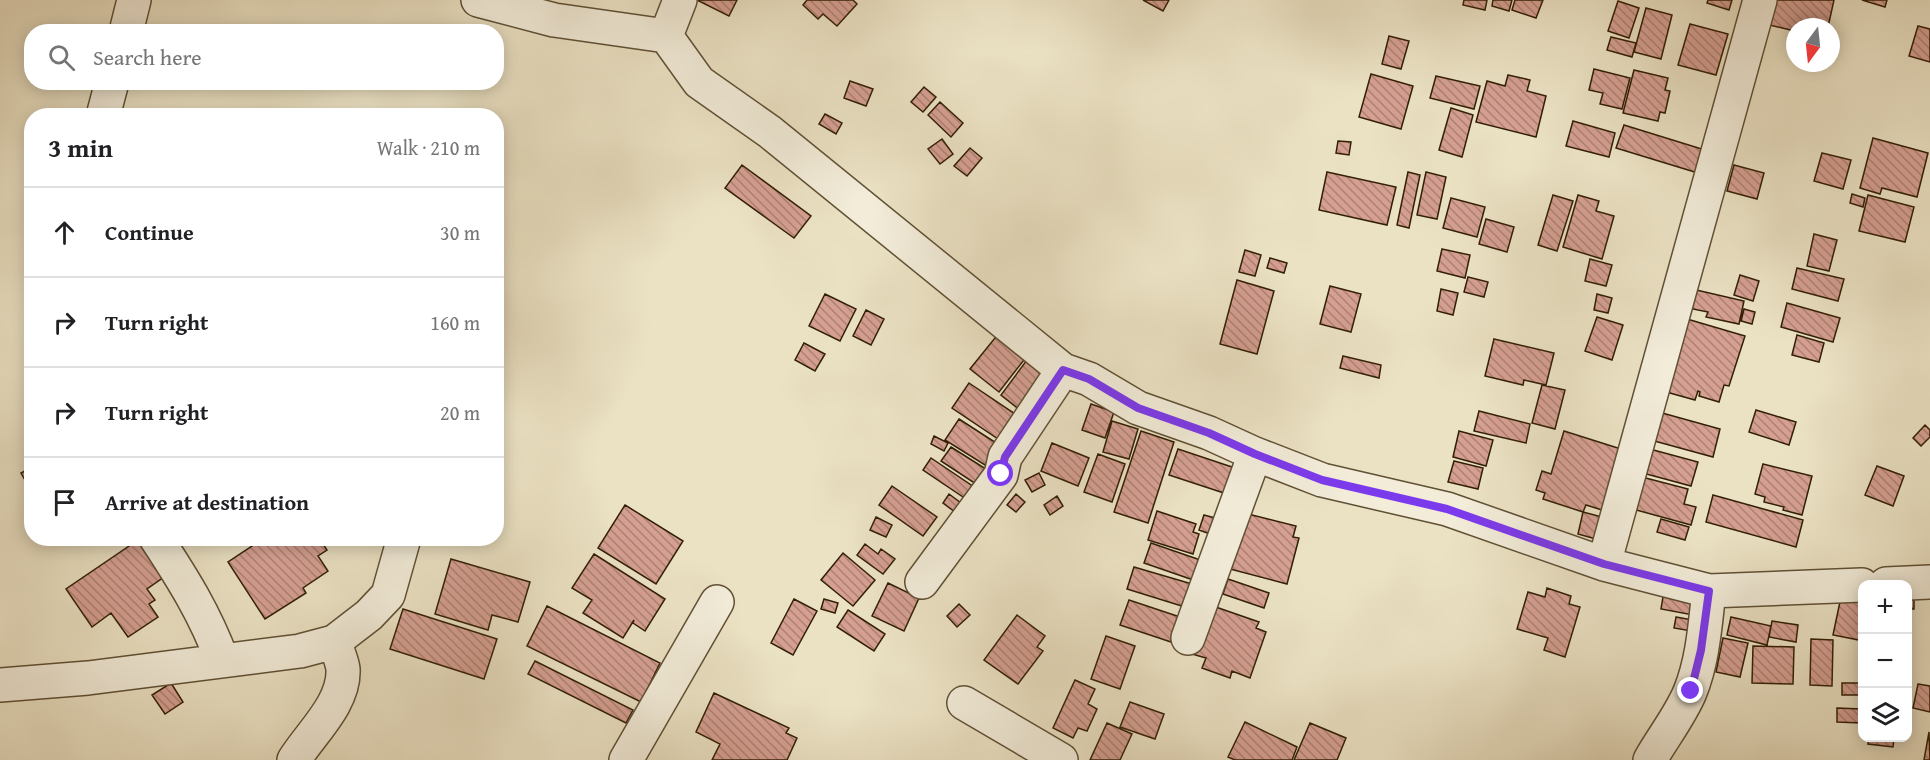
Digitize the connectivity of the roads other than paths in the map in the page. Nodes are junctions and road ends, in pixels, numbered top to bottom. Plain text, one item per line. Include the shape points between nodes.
1 (134, 0) edge
2 (478, 0) edge
3 (680, 0) edge
4 (1760, 0) edge
5 (556, 10) edge
6 (128, 24) edge
7 (666, 36) junction
8 (110, 90) edge
9 (105, 108) edge
10 (1063, 370) junction
11 (1255, 454) junction
12 (161, 546) edge
13 (402, 546) edge
14 (1604, 564) junction
15 (922, 582) dead end
16 (1930, 582) edge
17 (1912, 583) edge
18 (1858, 585) edge
19 (1709, 591) junction
20 (717, 602) dead end
21 (1188, 638) dead end
22 (334, 642) junction
23 (222, 660) junction
24 (0, 685) edge
25 (964, 703) dead end
26 (294, 760) edge
27 (627, 760) edge
28 (1061, 760) edge
29 (1650, 760) edge

1 - 6 street
2 - 5 street
3 - 7 street
4 - 14 street
5 - 7 street
7 - 10 street via 699,82 770,132
8 - 9 street
10 - 11 street via 1089,379 1138,408
10 - 15 street via 1005,457 1001,474
11 - 14 street via 1322,480 1447,509
11 - 21 street
12 - 23 street via 189,587
13 - 22 street via 388,595
14 - 19 street
16 - 17 street
18 - 19 street
19 - 29 street via 1691,691
20 - 27 street
22 - 23 street via 300,651
22 - 26 street via 342,669 339,691
23 - 24 street
25 - 28 street

